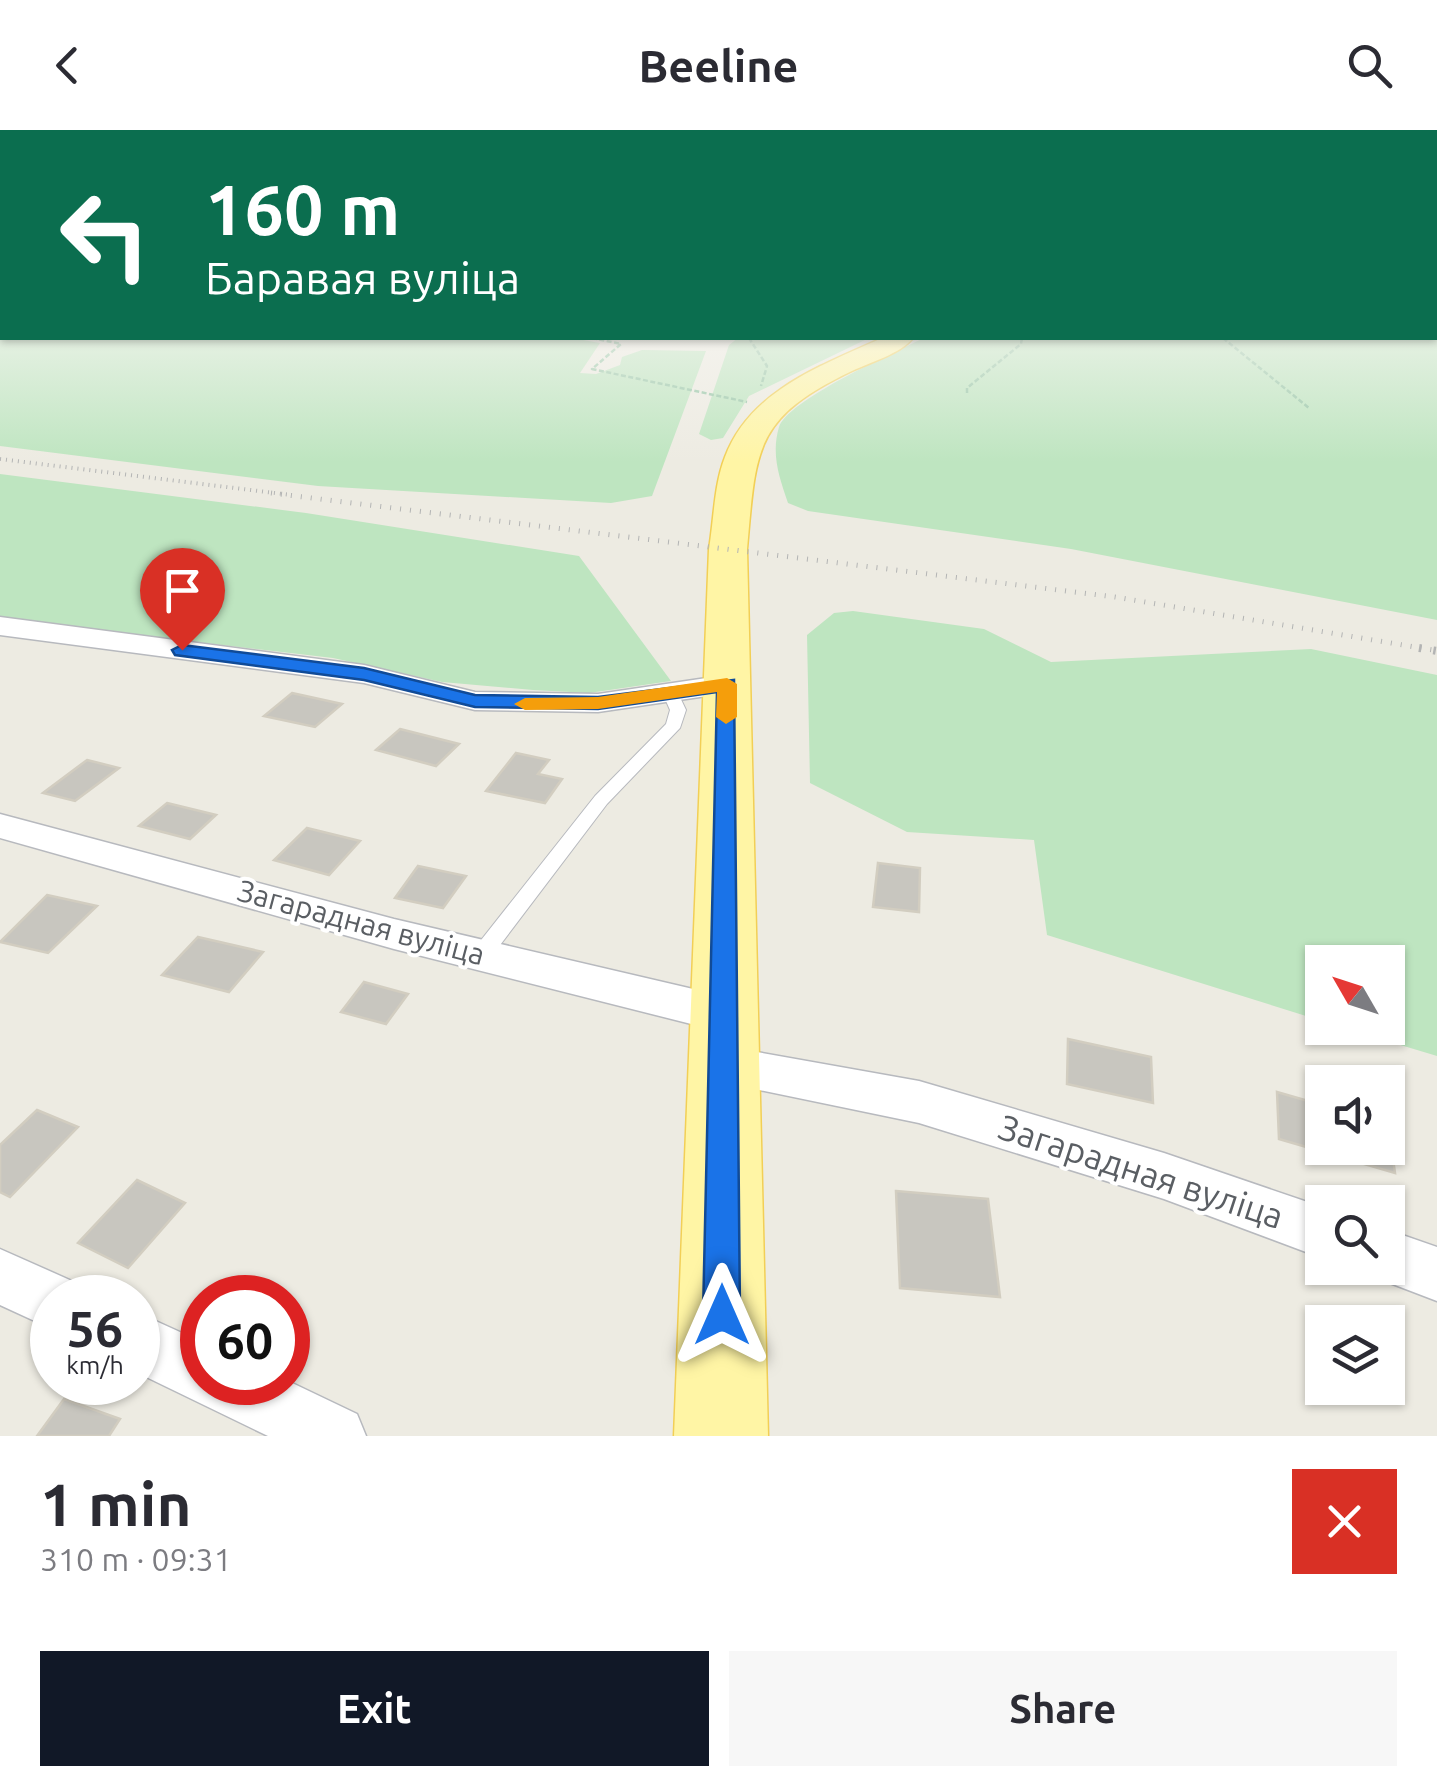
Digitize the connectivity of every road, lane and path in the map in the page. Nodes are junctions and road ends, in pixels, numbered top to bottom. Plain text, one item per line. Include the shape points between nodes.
1 (601, 340) edge
2 (749, 340) edge
3 (897, 340) edge
4 (1022, 340) edge
5 (1225, 340) edge
6 (967, 393) dead end
7 (765, 406) junction
8 (1309, 408) dead end
9 (0, 626) edge
10 (727, 684) junction
11 (672, 694) junction
12 (0, 826) edge
13 (481, 955) junction
14 (723, 1040) junction
15 (1305, 1227) edge
16 (1405, 1262) edge
17 (1437, 1274) edge
18 (0, 1276) edge
19 (30, 1290) edge
20 (270, 1405) edge
21 (334, 1436) edge
22 (721, 1436) edge

1 - 7 path via 620,344 592,369
2 - 7 path via 767,366
3 - 7 main road
4 - 6 path
5 - 8 path
7 - 10 main road via 741,457 728,549
9 - 11 street via 364,674 475,701 598,703
10 - 11 street
10 - 14 main road
11 - 13 lane via 674,724 601,800
12 - 13 street, Загарадная вуліца
13 - 14 street, Загарадная вуліца
14 - 15 street, Загарадная вуліца via 1164,1176
14 - 22 main road
16 - 17 street
18 - 19 street
20 - 21 street

